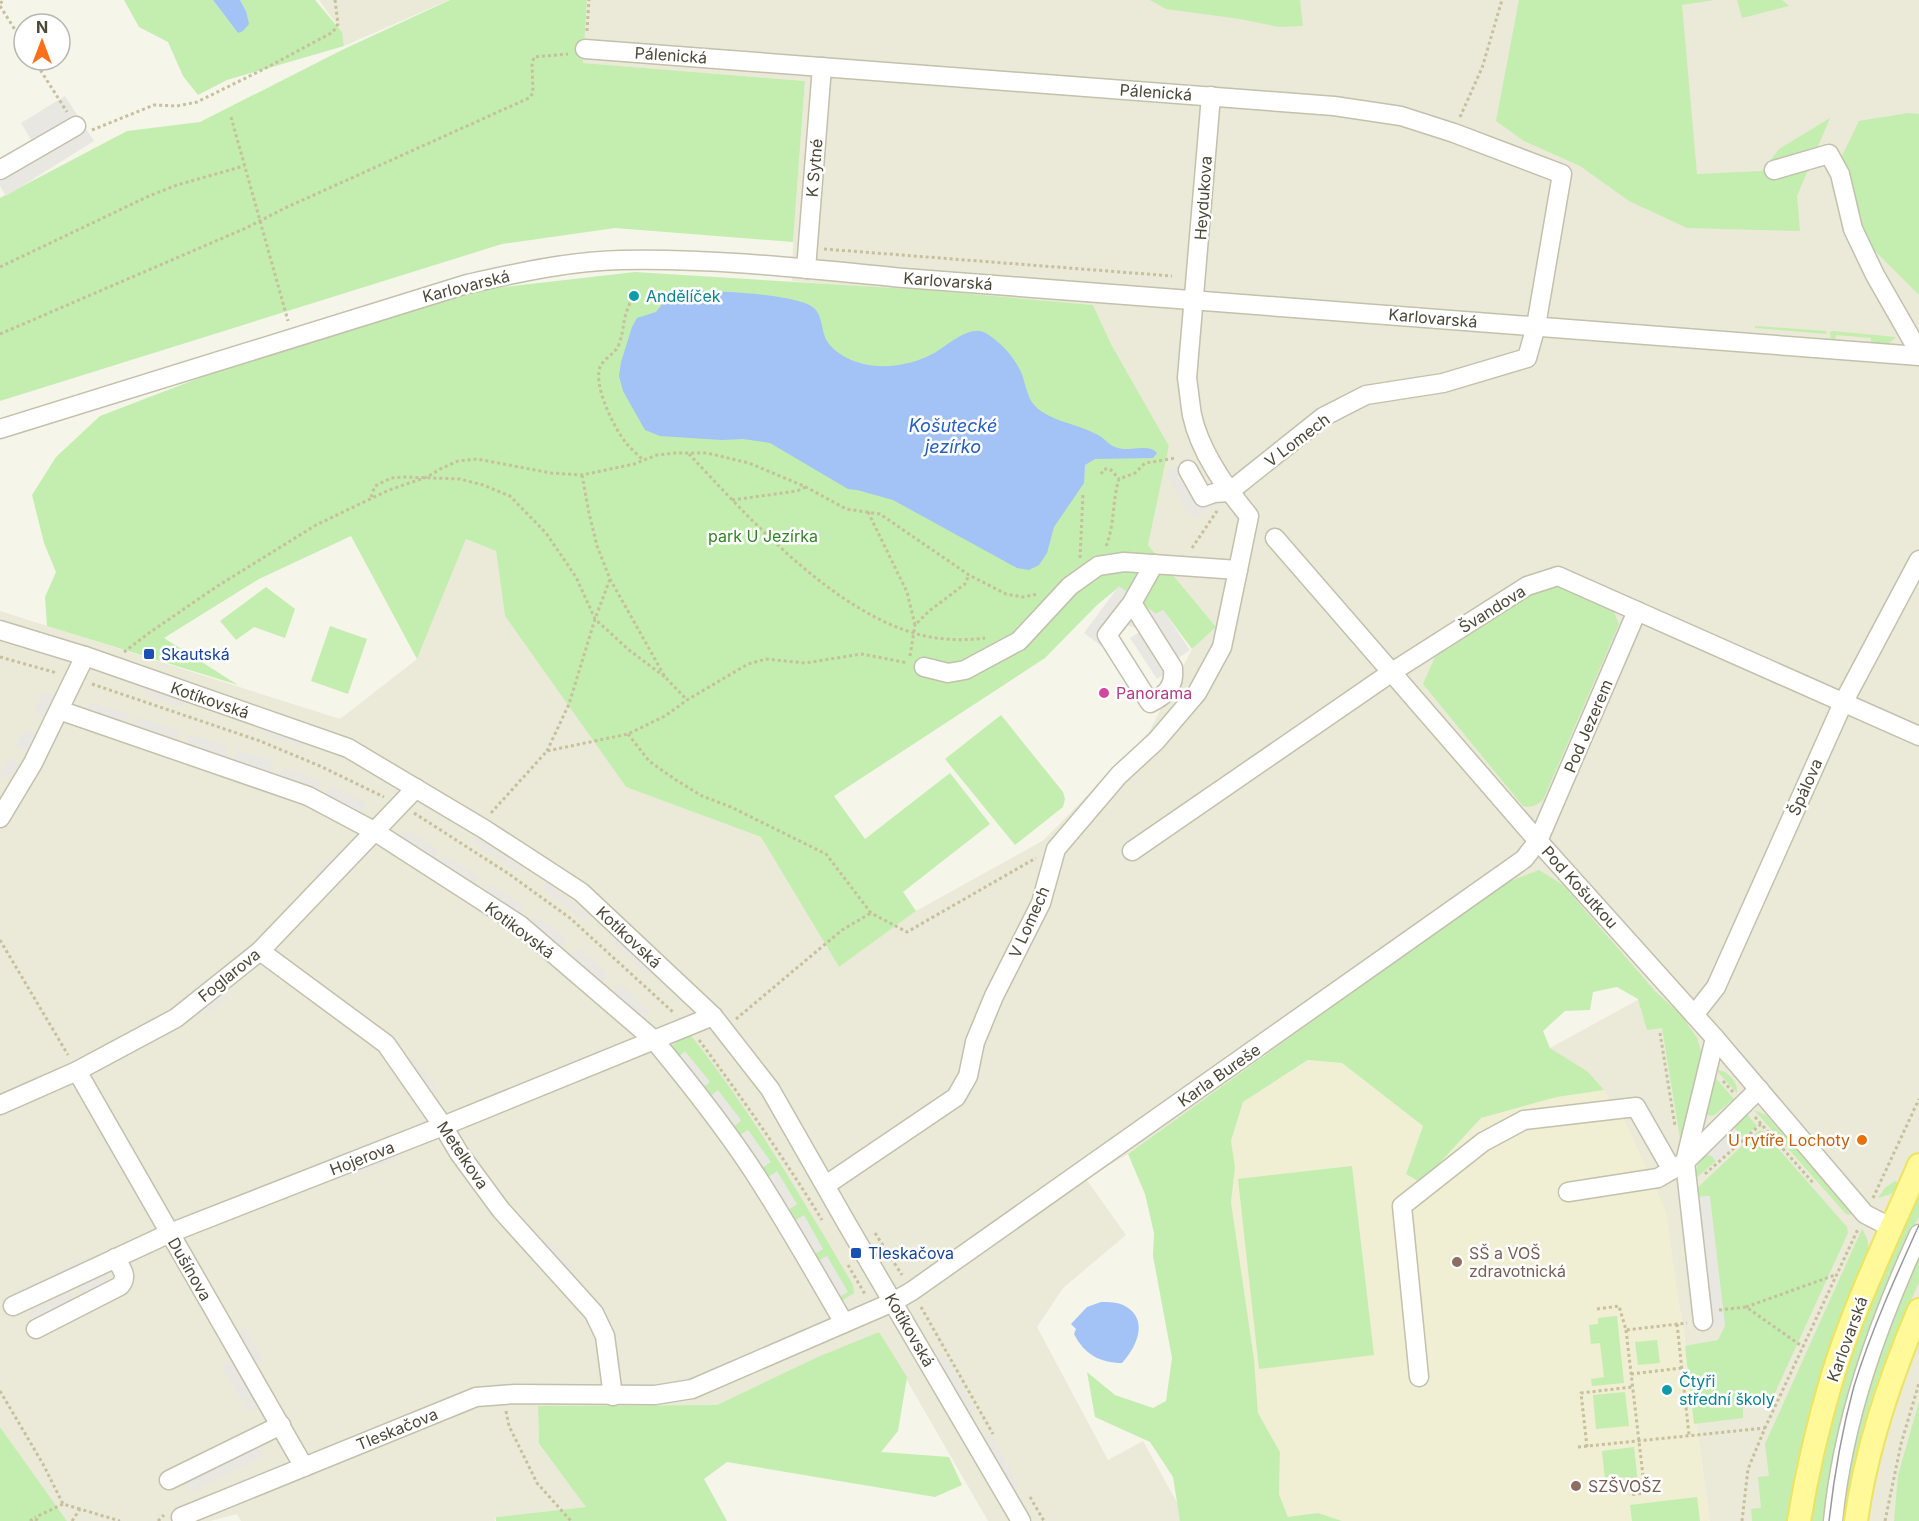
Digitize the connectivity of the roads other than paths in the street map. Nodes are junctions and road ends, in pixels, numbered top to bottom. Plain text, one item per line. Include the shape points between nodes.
1 (585, 49) road end
2 (822, 67) junction
3 (1211, 96) junction
4 (76, 126) road end
5 (0, 170) edge
6 (1774, 170) dead end
7 (806, 269) junction
8 (1195, 299) junction
9 (1536, 326) junction
10 (1919, 354) edge
11 (0, 429) edge
12 (1185, 464) road end
13 (1229, 492) junction
14 (1275, 538) dead end
15 (1919, 560) edge
16 (1154, 564) junction
17 (1238, 570) junction
18 (1132, 603) junction
19 (1637, 611) junction
20 (0, 630) edge
21 (85, 656) junction
22 (916, 665) road end
23 (1392, 672) junction
24 (1843, 703) junction
25 (59, 710) junction
26 (1919, 736) edge
27 (416, 788) junction
28 (0, 818) edge
29 (374, 831) junction
30 (1538, 841) junction
31 (1132, 850) dead end
32 (260, 951) junction
33 (1694, 1015) junction
34 (718, 1023) junction
35 (1714, 1038) junction
36 (654, 1040) junction
37 (77, 1071) junction
38 (1759, 1089) junction
39 (0, 1105) edge
40 (443, 1126) junction
41 (1919, 1164) edge
42 (1678, 1166) junction
43 (826, 1185) junction
44 (1568, 1192) dead end
45 (1892, 1228) junction
46 (170, 1233) junction
47 (1919, 1234) edge
48 (115, 1258) junction
49 (893, 1302) junction
50 (13, 1306) dead end
51 (1919, 1310) edge
52 (1702, 1317) road end
53 (844, 1323) junction
54 (36, 1329) dead end
55 (1419, 1377) dead end
56 (613, 1396) junction
57 (280, 1425) junction
58 (304, 1467) junction
59 (169, 1480) dead end
60 (181, 1517) dead end
61 (1021, 1521) edge
62 (1799, 1521) edge
63 (1833, 1521) edge
64 (1856, 1521) edge

1 - 2 street, Pálenická
2 - 3 street, Pálenická
2 - 7 street, K Sytné
3 - 8 street, Heydukova
3 - 9 street, Pálenická via 1401,116 1562,174
4 - 5 street
6 - 10 street, Karlovarská via 1829,154 1840,174 1853,229
7 - 8 street, Karlovarská
7 - 11 street, Karlovarská via 619,260 565,265 467,284
8 - 9 street, Karlovarská
8 - 13 street via 1187,378 1193,417 1204,448
9 - 10 street, Karlovarská
9 - 13 street, V Lomech via 1527,358 1443,382 1366,395 1323,417
12 - 13 street via 1203,497
13 - 17 street, V Lomech via 1249,516
14 - 23 street, Pod Košutkou
15 - 24 street, Špálova
16 - 17 street
16 - 18 street
16 - 22 street via 1124,562 1098,566 1070,586 1019,641 965,670 948,673
17 - 43 street, V Lomech via 1222,647 1197,693 1056,849 1041,903 994,996 975,1042 968,1076 956,1097
18 - 18 street via 1173,668 1169,690 1150,703 1107,635
19 - 23 street, Švandova via 1558,576 1527,586
19 - 24 street, Švandova
19 - 30 street, Pod Jezerem
20 - 21 street, Kotíkovská
21 - 25 street
21 - 27 street, Kotíkovská via 348,748
23 - 30 street, Pod Košutkou
23 - 31 street, Švandova
24 - 26 street, Švandova
24 - 33 street, Špálova via 1716,987
25 - 28 street
25 - 29 street, Kotikovská via 308,796
27 - 29 street, Foglarova
27 - 34 street, Kotíkovská via 580,892
29 - 32 street, Foglarova
29 - 36 street, Kotikovská via 520,926
30 - 33 street, Pod Košutkou
30 - 49 street, Karla Bureše via 1524,859
32 - 37 street, Foglarova via 176,1018
32 - 40 street, Metelkova via 386,1044
33 - 35 street, Pod Košutkou
34 - 36 street, Hojerova via 688,1026
34 - 43 street, Kotíkovská via 770,1089
35 - 38 street, Pod Košutkou
35 - 42 street via 1696,1121
36 - 40 street, Hojerova
36 - 53 street, Kotikovská via 763,1186
37 - 39 street, Foglarova
37 - 46 street, Dušínova
38 - 42 street
38 - 45 street, Pod Košutkou via 1865,1214
40 - 46 street, Hojerova
40 - 56 street, Metelkova via 501,1210 594,1312 605,1336
41 - 45 main road, Karlovarská
42 - 44 street via 1658,1178
42 - 52 street via 1688,1189
42 - 55 street via 1636,1107 1524,1120 1482,1142 1402,1206
43 - 49 street, Kotíkovská
45 - 62 main road, Karlovarská via 1833,1376 1809,1465
46 - 48 street, Hojerova
46 - 57 street, Dušínova
47 - 63 street, Karlovarská via 1869,1355 1847,1429
48 - 50 street, Hojerova
48 - 54 street via 125,1276 120,1286
49 - 53 street, Tleskačova
49 - 61 street, Kotíkovská
51 - 64 main road via 1878,1419
53 - 56 street, Tleskačova via 692,1389
56 - 58 street, Tleskačova via 476,1397
57 - 58 street, Dušínova
57 - 59 street
58 - 60 street, Tleskačova

